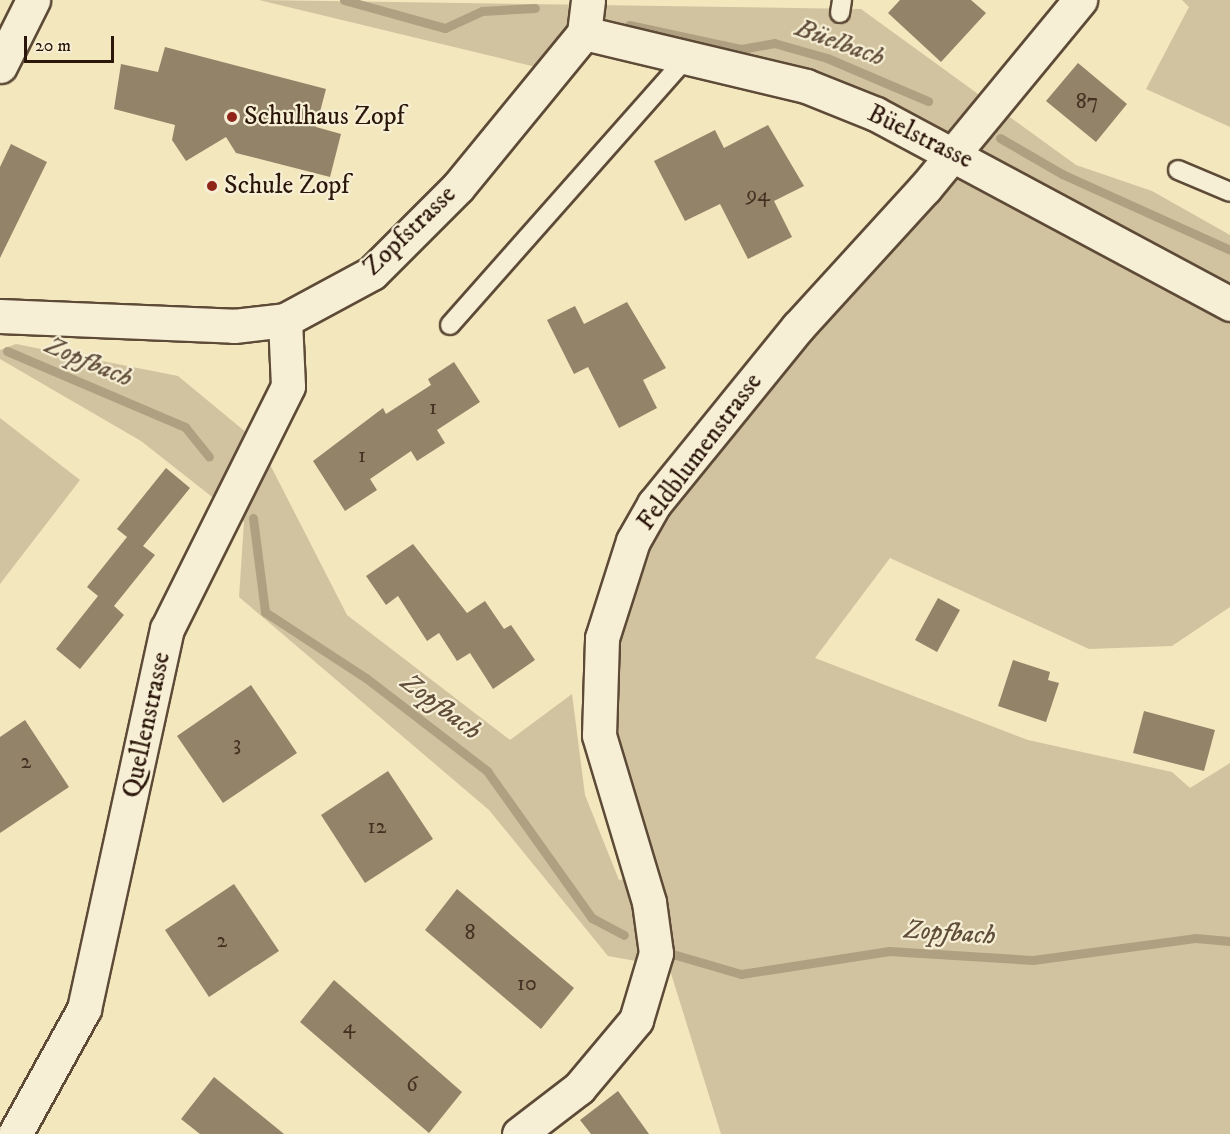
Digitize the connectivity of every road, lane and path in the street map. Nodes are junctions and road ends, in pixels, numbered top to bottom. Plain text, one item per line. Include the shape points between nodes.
1 (33, 0) edge
2 (588, 0) edge
3 (1080, 0) edge
4 (584, 33) junction
5 (686, 58) junction
6 (0, 66) edge
7 (952, 151) junction
8 (1178, 170) dead end
9 (1230, 192) edge
10 (1230, 304) edge
11 (0, 316) edge
12 (285, 320) junction
13 (450, 325) dead end
14 (15, 1134) edge
15 (519, 1134) edge

1 - 6 street
2 - 4 street
3 - 7 street, Feldblumenstrasse
4 - 5 street, Büelstrasse
4 - 12 street, Zopfstrasse via 458,187 372,273
5 - 7 street, Büelstrasse via 806,86
5 - 13 lane
7 - 10 street, Büelstrasse
7 - 15 street, Feldblumenstrasse via 798,327 654,504 633,542 602,638 599,735 650,902 656,952 636,1020 579,1088
8 - 9 lane
11 - 12 street, Zopfstrasse via 234,327
12 - 14 street, Quellenstrasse via 288,386 167,629 84,1009

